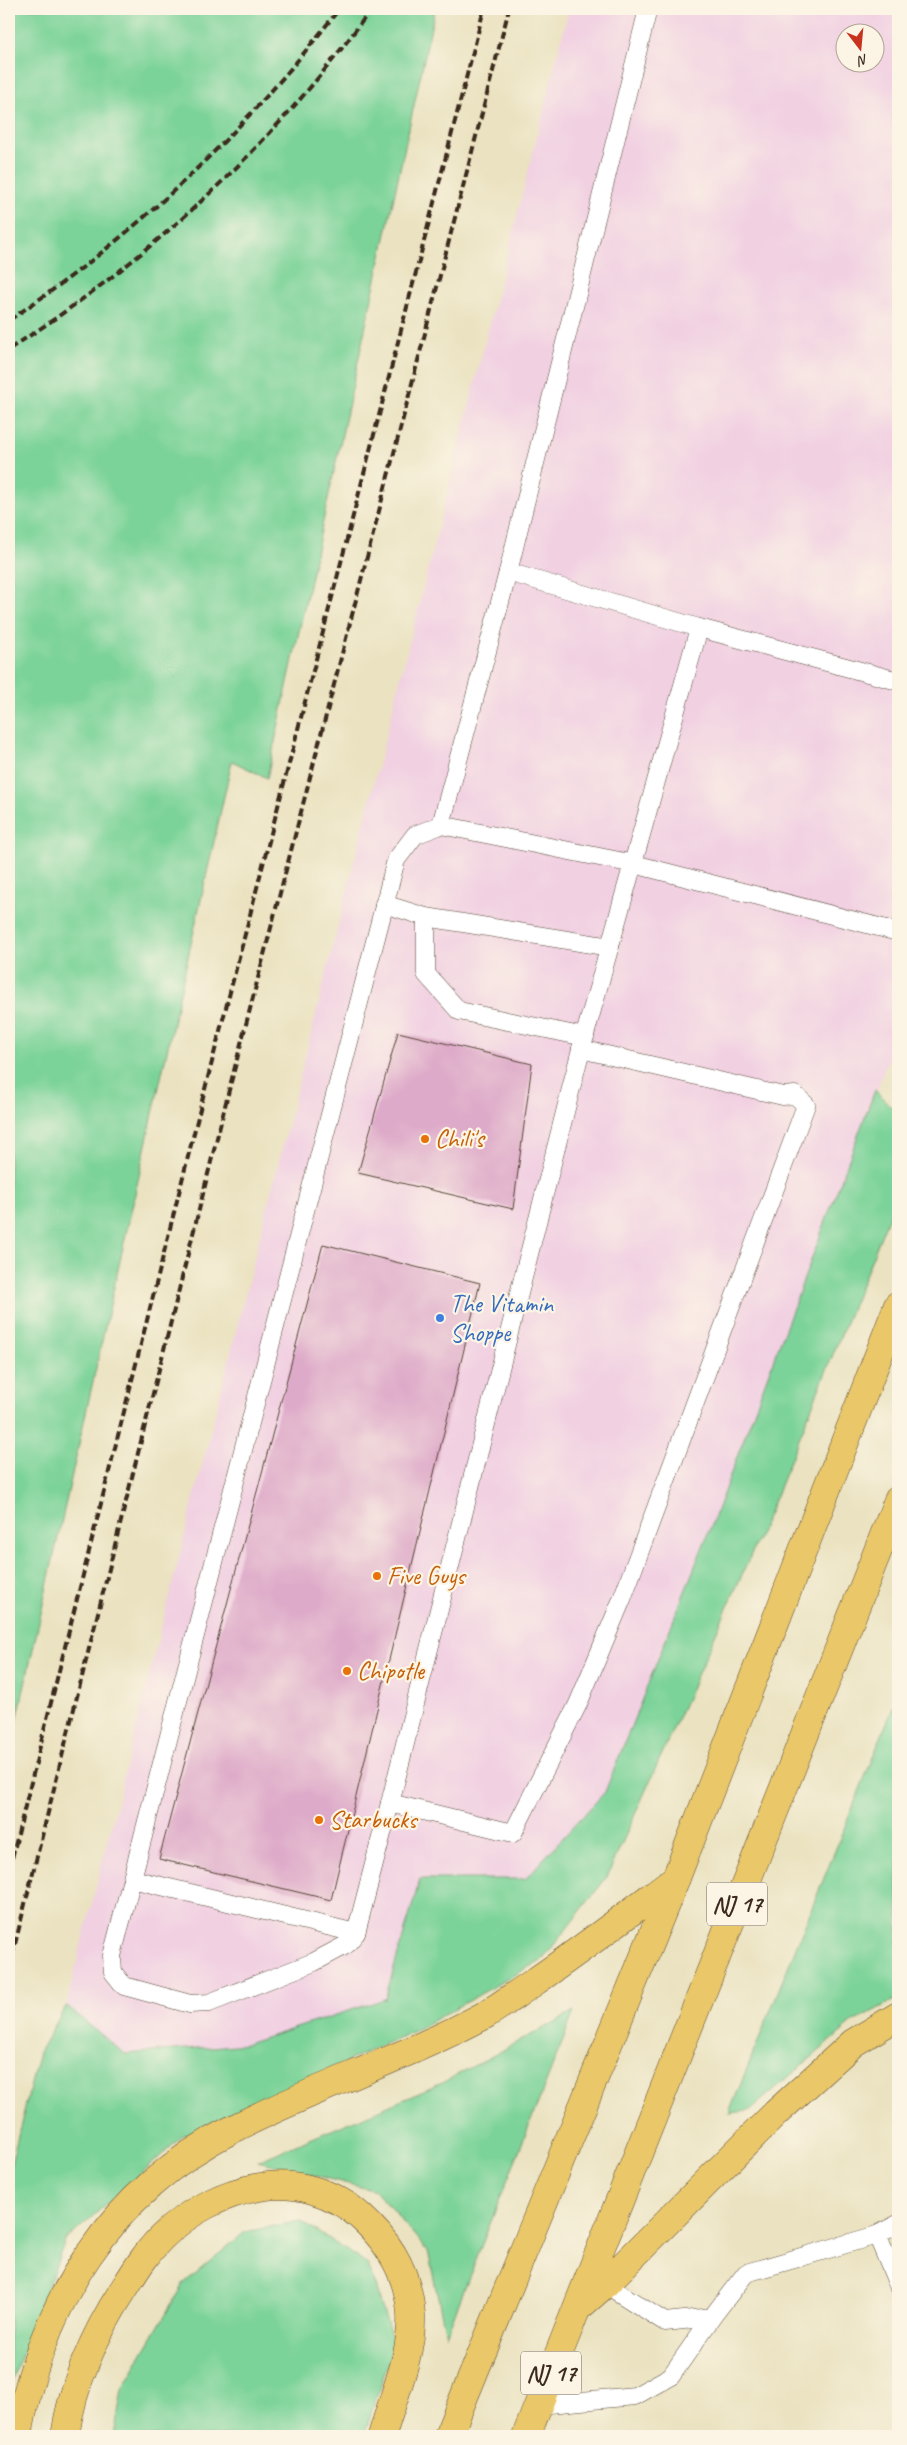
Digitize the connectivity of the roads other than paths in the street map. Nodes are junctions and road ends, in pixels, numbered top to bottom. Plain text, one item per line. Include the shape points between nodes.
1 (648, 9) edge
2 (508, 572) junction
3 (699, 628) junction
4 (898, 681) edge
5 (441, 825) junction
6 (634, 864) junction
7 (384, 904) junction
8 (426, 917) junction
9 (898, 932) edge
10 (610, 947) junction
11 (583, 1043) junction
12 (898, 1305) edge
13 (898, 1500) edge
14 (390, 1803) junction
15 (676, 1878) junction
16 (132, 1879) junction
17 (356, 1933) junction
18 (898, 2016) edge
19 (898, 2224) edge
20 (877, 2234) junction
21 (605, 2284) junction
22 (898, 2285) edge
23 (577, 2309) junction
24 (712, 2317) junction
25 (538, 2405) junction
26 (18, 2436) edge
27 (65, 2436) edge
28 (382, 2436) edge
29 (448, 2436) edge
30 (526, 2436) edge

1 - 2 lane
2 - 3 lane
2 - 5 lane
3 - 4 lane
3 - 6 lane
5 - 6 lane
5 - 7 lane via 415,835 396,860
6 - 9 lane
6 - 10 lane
7 - 8 lane
7 - 16 lane
8 - 10 lane
8 - 11 lane via 426,974 458,1011
10 - 11 lane
11 - 14 lane
11 - 14 lane via 783,1096 795,1095 806,1105 622,1598 578,1704 513,1833
12 - 15 highway, NJ 17
13 - 23 highway, NJ 17
14 - 17 lane
15 - 26 highway via 487,2014 421,2047 239,2125 167,2170 107,2229 57,2306 28,2384
15 - 29 highway, NJ 17
16 - 17 lane
16 - 17 lane via 112,1956 113,1972 124,1986 190,2004 209,2004 314,1962 346,1945
18 - 21 highway via 853,2043 776,2113
19 - 20 lane
20 - 22 lane
20 - 24 lane via 746,2273
21 - 23 highway
21 - 24 lane via 666,2322
23 - 25 highway, NJ 17
24 - 25 lane via 672,2376 635,2396
25 - 30 highway, NJ 17
27 - 28 highway via 78,2376 108,2313 161,2237 197,2210 223,2197 250,2188 278,2184 305,2188 354,2210 374,2228 400,2269 409,2300 410,2340

